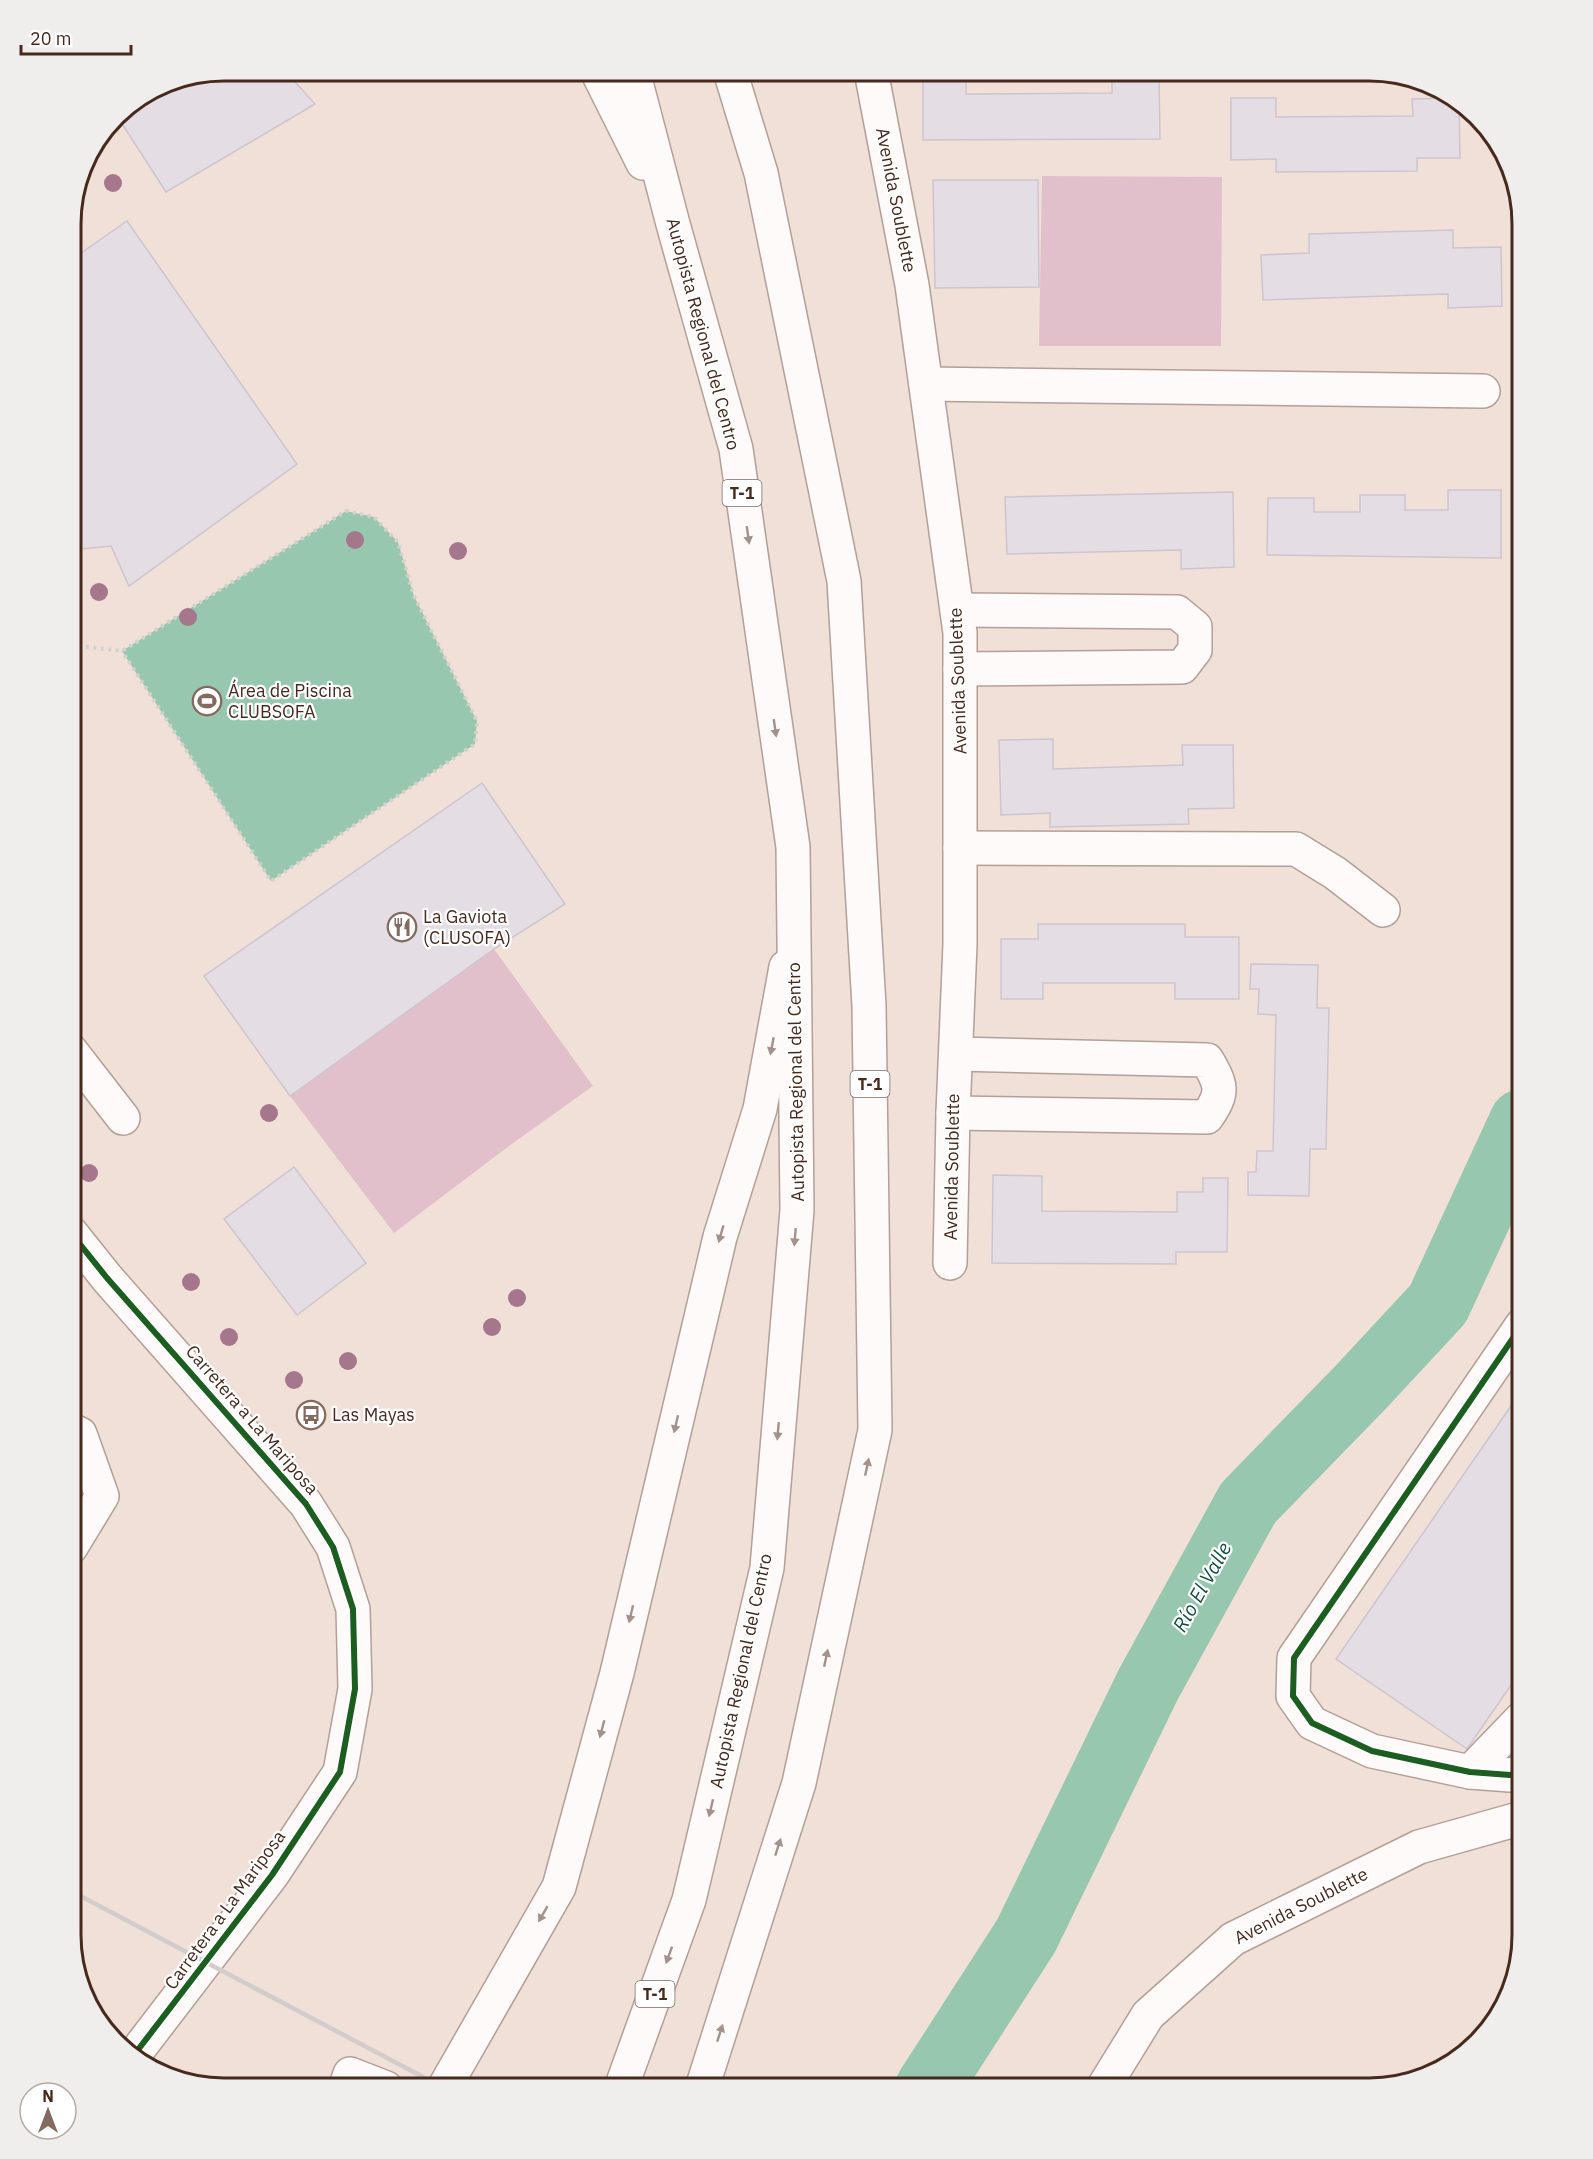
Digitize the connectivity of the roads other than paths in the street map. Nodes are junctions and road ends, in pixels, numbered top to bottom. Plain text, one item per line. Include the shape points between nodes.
1 (602, 81) edge
2 (636, 81) edge
3 (733, 81) edge
4 (873, 81) edge
5 (673, 224) junction
6 (926, 384) junction
7 (1483, 391) dead end
8 (957, 610) junction
9 (960, 669) junction
10 (960, 848) junction
11 (1383, 910) dead end
12 (794, 927) junction
13 (956, 1054) junction
14 (81, 1064) edge
15 (953, 1113) junction
16 (123, 1118) dead end
17 (81, 1246) edge
18 (950, 1263) dead end
19 (1512, 1340) edge
20 (81, 1437) edge
21 (81, 1531) edge
22 (1512, 1728) edge
23 (1470, 1772) junction
24 (1512, 1774) edge
25 (1512, 1821) edge
26 (139, 2049) edge
27 (349, 2078) edge
28 (360, 2078) edge
29 (450, 2078) edge
30 (625, 2078) edge
31 (705, 2078) edge
32 (1108, 2078) edge

1 - 5 main road
2 - 5 main road, Autopista Regional del Centro / T-1
31 -> 3 main road, T-1 via 799,1783 875,1430 869,1006 844,581 761,172
4 - 6 main road, Avenida Soublette via 912,285
5 -> 12 main road, Autopista Regional del Centro / T-1 via 736,449 793,847
6 - 7 main road
6 - 8 main road, Avenida Soublette
8 - 9 main road, Avenida Soublette
8 - 9 main road via 1177,612 1195,627 1195,650 1182,667
9 - 10 main road, Avenida Soublette
10 - 11 main road via 1296,849
10 - 13 main road, Avenida Soublette
12 -> 29 main road via 760,1109 720,1237 618,1673 559,1887
12 -> 30 main road, Autopista Regional del Centro / T-1 via 797,1210 767,1568 689,1900
13 - 15 main road, Avenida Soublette
13 - 15 main road via 1208,1060 1219,1080 1219,1100 1208,1117
14 - 16 main road
15 - 18 main road, Avenida Soublette
17 - 26 main road, Carretera a La Mariposa via 306,1504 333,1547 353,1609 355,1689 340,1772 272,1875
19 - 23 main road via 1294,1658 1293,1696 1312,1723 1372,1751
20 - 21 main road via 102,1496
22 - 23 main road
23 - 24 main road
25 - 32 main road, Avenida Soublette via 1419,1847 1233,1939 1148,2015
27 - 28 main road via 350,2074

